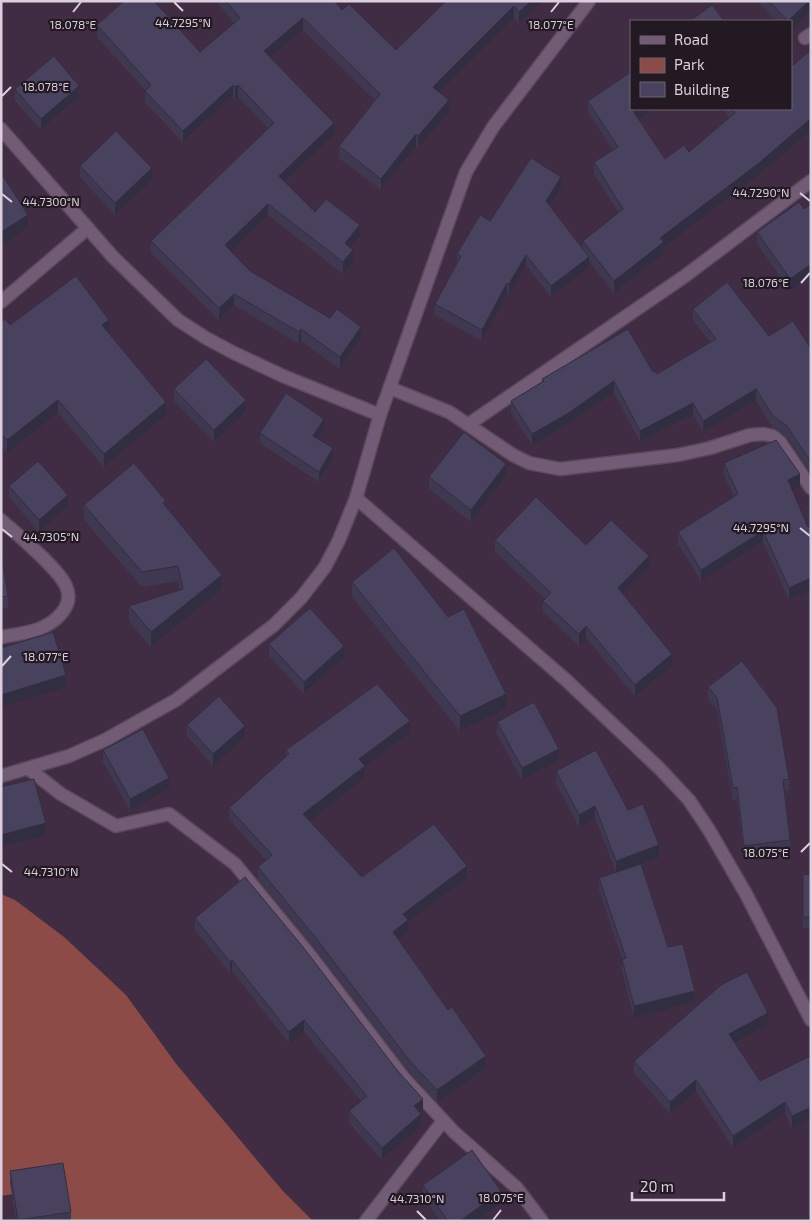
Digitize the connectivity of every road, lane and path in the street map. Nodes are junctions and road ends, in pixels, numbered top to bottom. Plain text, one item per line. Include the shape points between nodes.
1 (588, 1) edge
2 (1, 129) edge
3 (811, 180) edge
4 (88, 228) junction
5 (1, 302) edge
6 (390, 388) junction
7 (380, 415) junction
8 (469, 424) junction
9 (811, 488) edge
10 (356, 498) junction
11 (1, 520) edge
12 (1, 637) edge
13 (29, 769) junction
14 (1, 776) edge
15 (811, 1020) edge
16 (443, 1121) junction
17 (366, 1221) edge
18 (542, 1221) edge

1 - 6 street via 493,127 466,172
2 - 4 street
3 - 8 street via 685,276
4 - 5 street
4 - 7 street via 178,320 206,338 283,376
6 - 7 street
6 - 8 street via 449,412
7 - 10 street
8 - 9 street via 513,456 560,469 678,455 764,434 780,442
10 - 13 street via 326,567 274,625 176,700 105,740
10 - 15 street via 566,680 689,800 746,894
11 - 12 street via 55,570 67,586 69,602 60,617 39,629
13 - 14 street
13 - 16 street via 61,794 116,826 169,814 235,864 403,1077
16 - 17 street
16 - 18 street via 517,1188

